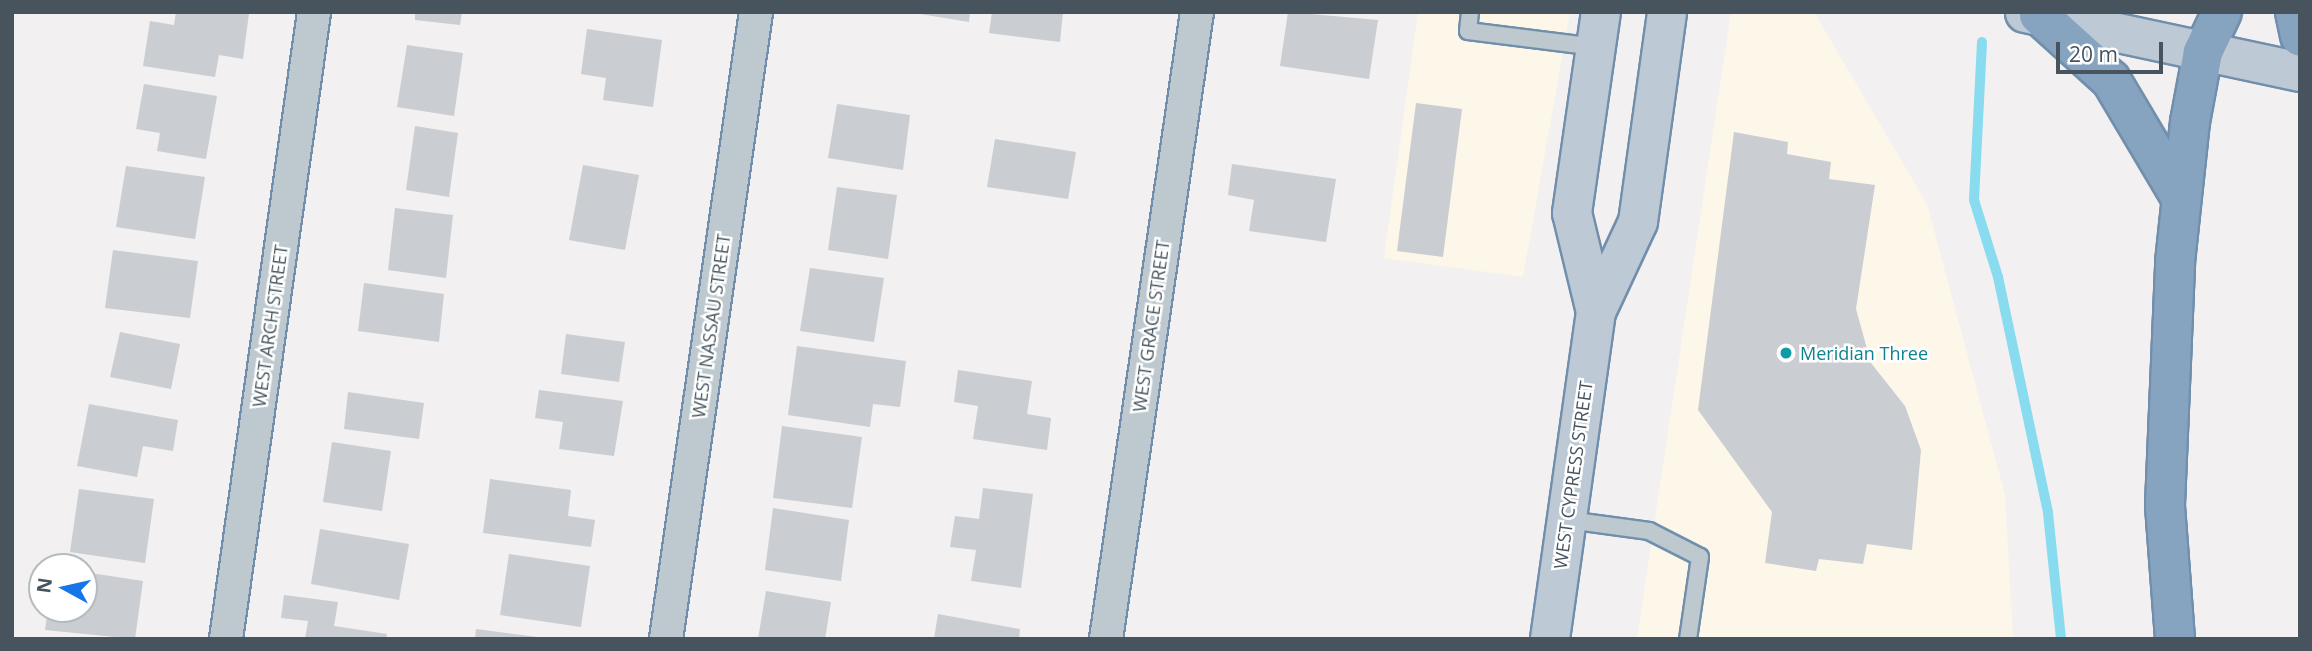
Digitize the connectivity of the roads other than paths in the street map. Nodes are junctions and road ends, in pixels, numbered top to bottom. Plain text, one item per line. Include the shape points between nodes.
1 (314, 12) edge
2 (756, 12) edge
3 (1197, 12) edge
4 (1470, 12) edge
5 (1667, 12) edge
6 (2222, 12) edge
7 (2295, 12) edge
8 (2031, 14) edge
9 (1598, 30) edge
10 (2300, 36) edge
11 (2203, 52) junction
12 (2300, 72) edge
13 (2181, 198) junction
14 (1596, 312) junction
15 (1568, 520) junction
16 (226, 639) edge
17 (666, 639) edge
18 (1106, 639) edge
19 (1550, 639) edge
20 (1688, 639) edge
21 (2175, 639) edge

1 - 16 street, WEST ARCH STREET
2 - 17 street, WEST NASSAU STREET
3 - 18 street, WEST GRACE STREET
4 - 9 lane via 1468,31
5 - 14 street, WEST CYPRESS STREET via 1638,222
6 - 11 highway
7 - 10 highway
8 - 11 street
8 - 13 highway via 2110,80
9 - 14 street, WEST CYPRESS STREET via 1572,213
11 - 12 street
11 - 13 highway
13 - 21 highway via 2165,505
14 - 15 street, WEST CYPRESS STREET
15 - 19 street, WEST CYPRESS STREET
15 - 20 lane via 1649,531 1700,557

